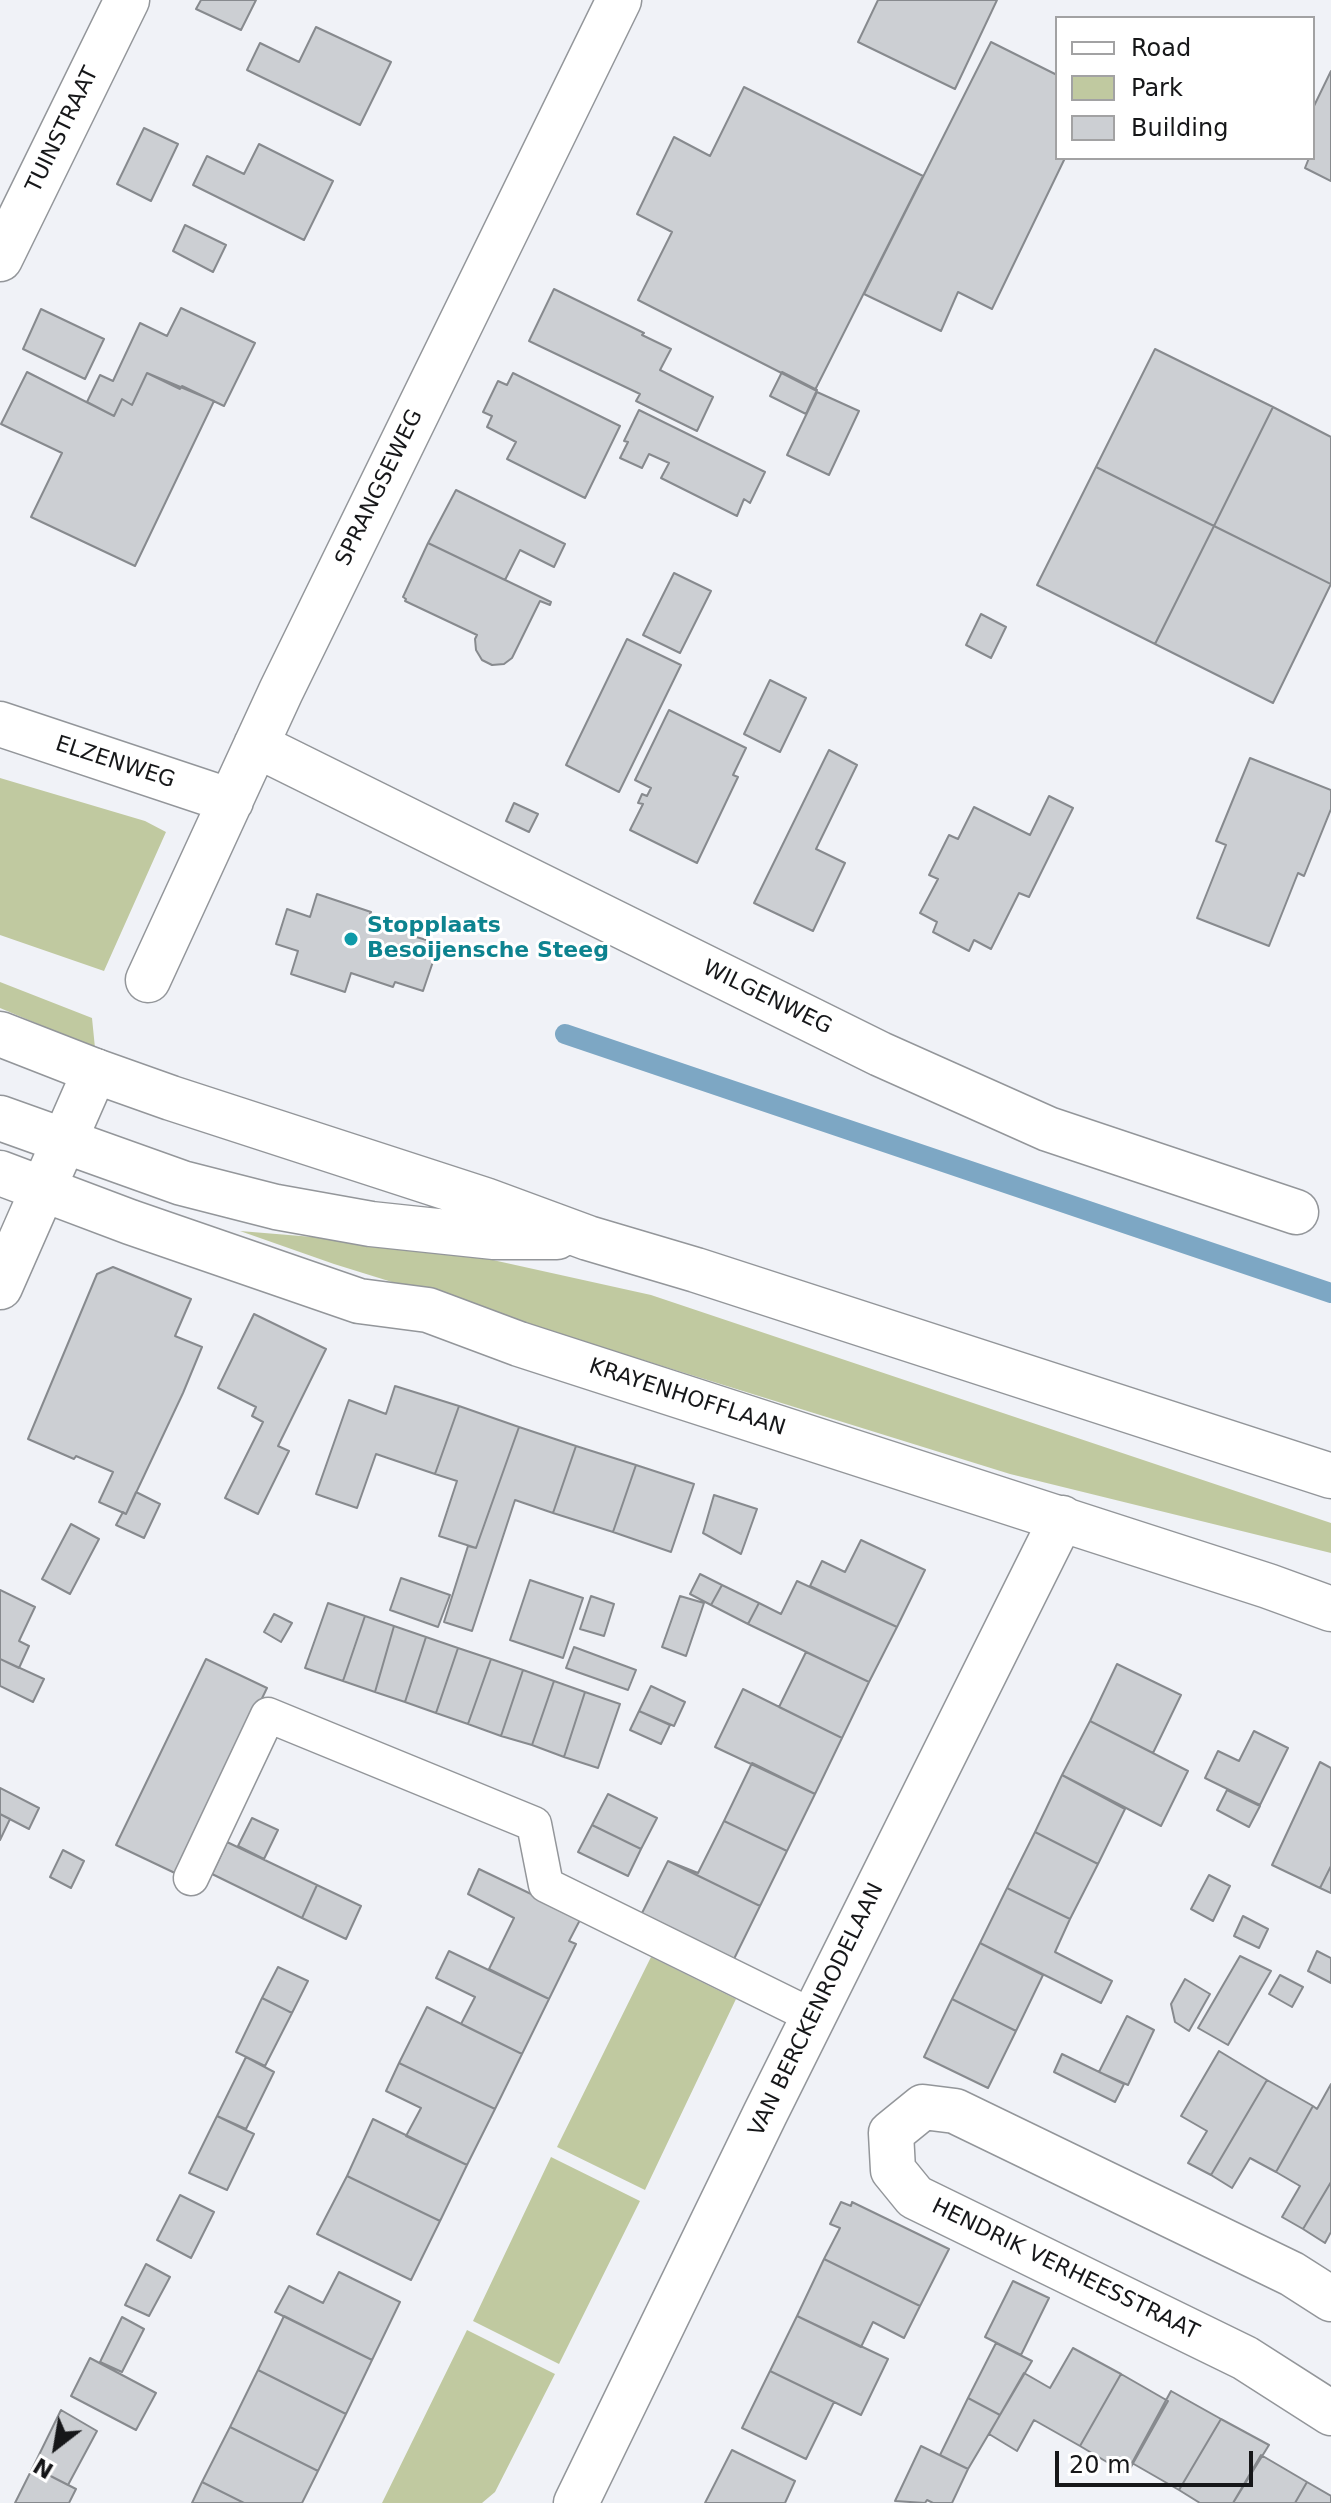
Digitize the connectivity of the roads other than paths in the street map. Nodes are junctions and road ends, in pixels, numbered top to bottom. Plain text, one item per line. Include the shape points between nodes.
1 (127, 0) edge
2 (619, 0) edge
3 (0, 259) edge
4 (0, 724) edge
5 (256, 745) junction
6 (231, 801) junction
7 (148, 980) dead end
8 (0, 1034) edge
9 (95, 1071) junction
10 (0, 1118) edge
11 (64, 1142) junction
12 (0, 1173) edge
13 (44, 1189) junction
14 (1296, 1212) dead end
15 (588, 1238) junction
16 (0, 1287) edge
17 (1331, 1476) edge
18 (1062, 1518) junction
19 (1331, 1609) edge
20 (191, 1878) dead end
21 (814, 2017) junction
22 (1331, 2299) edge
23 (1331, 2413) edge
24 (576, 2503) edge

1 - 3 street, TUINSTRAAT
2 - 5 street, SPRANGSEWEG
4 - 6 street, ELZENWEG
5 - 6 street, SPRANGSEWEG
5 - 14 street, WILGENWEG via 922,1073 1048,1129
6 - 7 street, SPRANGSEWEG
8 - 9 street
9 - 11 street
9 - 15 street
10 - 11 street
11 - 13 street
11 - 15 street via 182,1183 276,1207 494,1237
12 - 13 street, KRAYENHOFFLAAN
13 - 16 street
13 - 18 street, KRAYENHOFFLAAN via 359,1301 428,1310
15 - 17 street
18 - 19 street, KRAYENHOFFLAAN
18 - 21 street, VAN BERCKENRODELAAN
20 - 21 lane via 268,1715 534,1824 546,1885
21 - 24 street, VAN BERCKENRODELAAN
22 - 23 street, HENDRIK VERHEESSTRAAT via 1292,2274 955,2111 923,2107 891,2133 893,2170 915,2197 1245,2358

